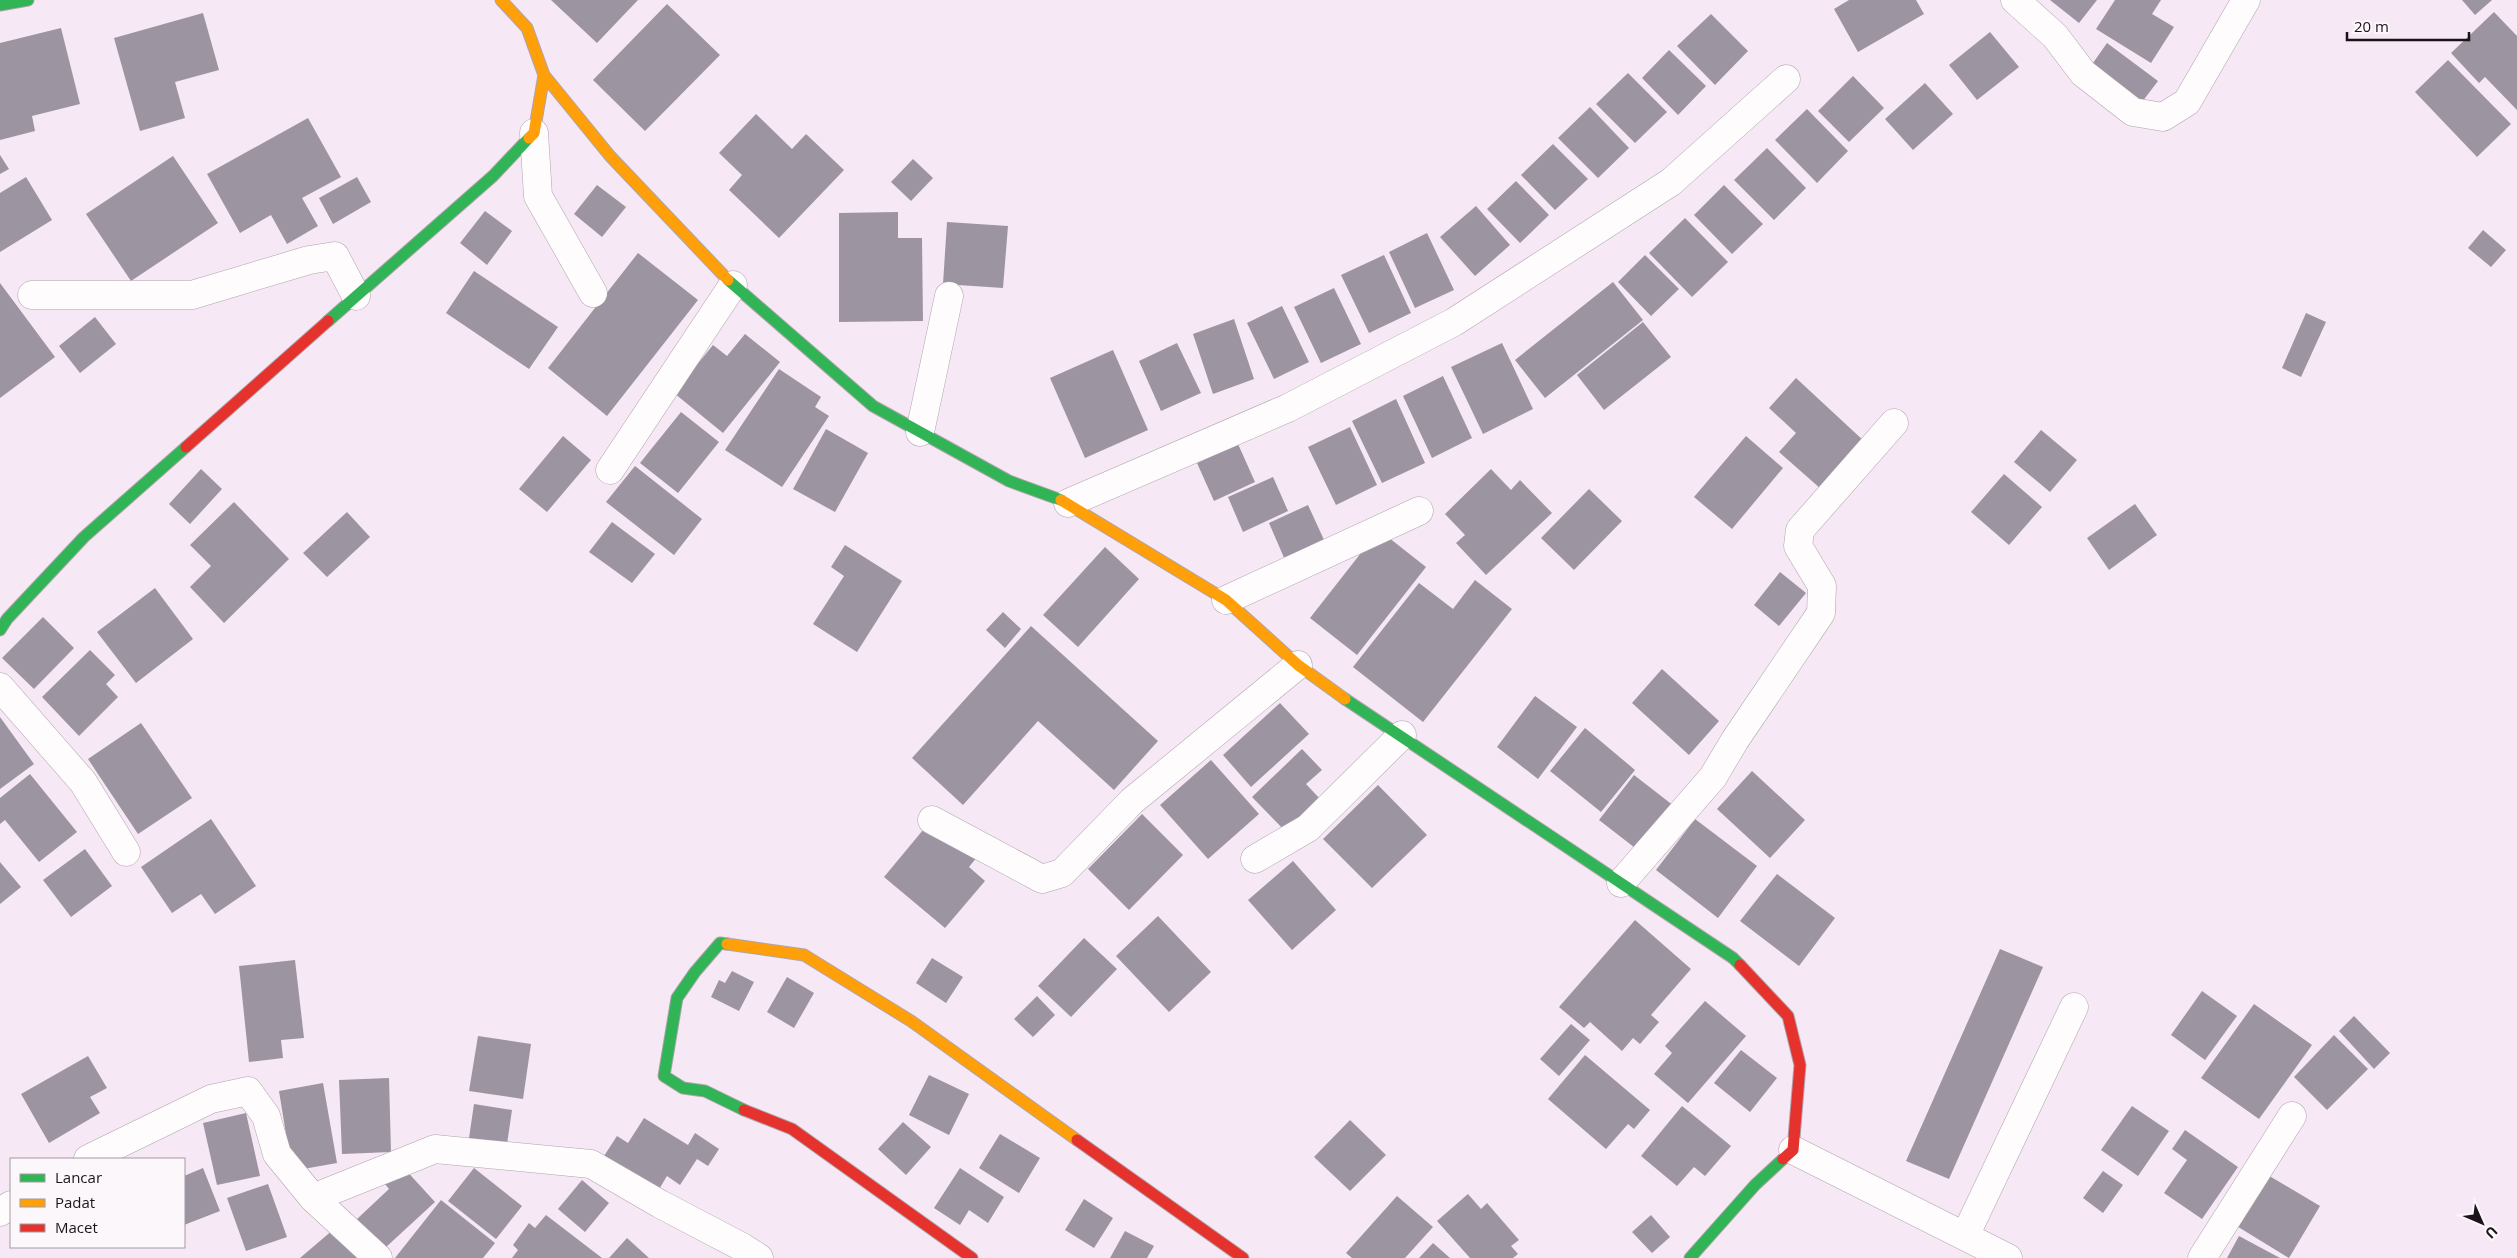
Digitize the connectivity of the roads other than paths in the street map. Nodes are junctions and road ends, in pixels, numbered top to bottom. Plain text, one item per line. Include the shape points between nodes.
1 (28, 0) edge
2 (501, 0) edge
3 (2015, 0) edge
4 (2246, 0) edge
5 (0, 5) edge
6 (544, 75) junction
7 (1786, 79) dead end
8 (534, 133) junction
9 (733, 285) junction
10 (593, 293) dead end
11 (32, 295) dead end
12 (356, 296) junction
13 (949, 296) dead end
14 (1894, 423) dead end
15 (920, 432) junction
16 (610, 470) dead end
17 (1068, 503) junction
18 (1419, 511) dead end
19 (1226, 600) junction
20 (0, 630) edge
21 (1298, 664) junction
22 (0, 688) edge
23 (1402, 735) junction
24 (932, 820) dead end
25 (126, 852) dead end
26 (1255, 859) dead end
27 (1621, 883) junction
28 (2074, 1007) dead end
29 (2292, 1116) dead end
30 (1793, 1150) junction
31 (90, 1158) edge
32 (313, 1198) junction
33 (1965, 1236) junction
34 (378, 1258) edge
35 (759, 1258) edge
36 (972, 1258) edge
37 (1243, 1258) edge
38 (1690, 1258) edge
39 (2008, 1258) edge
40 (2202, 1258) edge

1 - 5 street
2 - 6 street via 527,28
3 - 4 street via 2055,36 2083,72 2133,112 2162,117 2187,102
6 - 8 street
6 - 9 street via 610,156
7 - 17 street via 1671,182 1454,322 1288,408
8 - 10 street via 538,196
8 - 12 street via 493,176
9 - 15 street via 873,406
9 - 16 street
11 - 12 street via 192,295 310,260 335,256
12 - 20 street via 84,537
13 - 15 street
14 - 27 street via 1800,530 1798,546 1822,586 1821,613 1713,778
15 - 17 street via 1008,481
17 - 19 street
18 - 19 street
19 - 21 street
21 - 23 street
21 - 24 street via 1132,800 1062,873 1042,878
22 - 25 street via 83,782
23 - 26 street via 1308,828
23 - 27 street
27 - 30 street via 1733,958 1788,1016 1800,1065
28 - 33 street
29 - 40 street
30 - 33 street
30 - 38 street via 1755,1185
31 - 32 street via 211,1099 248,1091 266,1116 278,1154
32 - 34 street
32 - 35 street via 435,1149 591,1164
33 - 39 street
36 - 37 street via 792,1129 705,1091 683,1088 664,1076 677,998 720,943 804,955 911,1021

